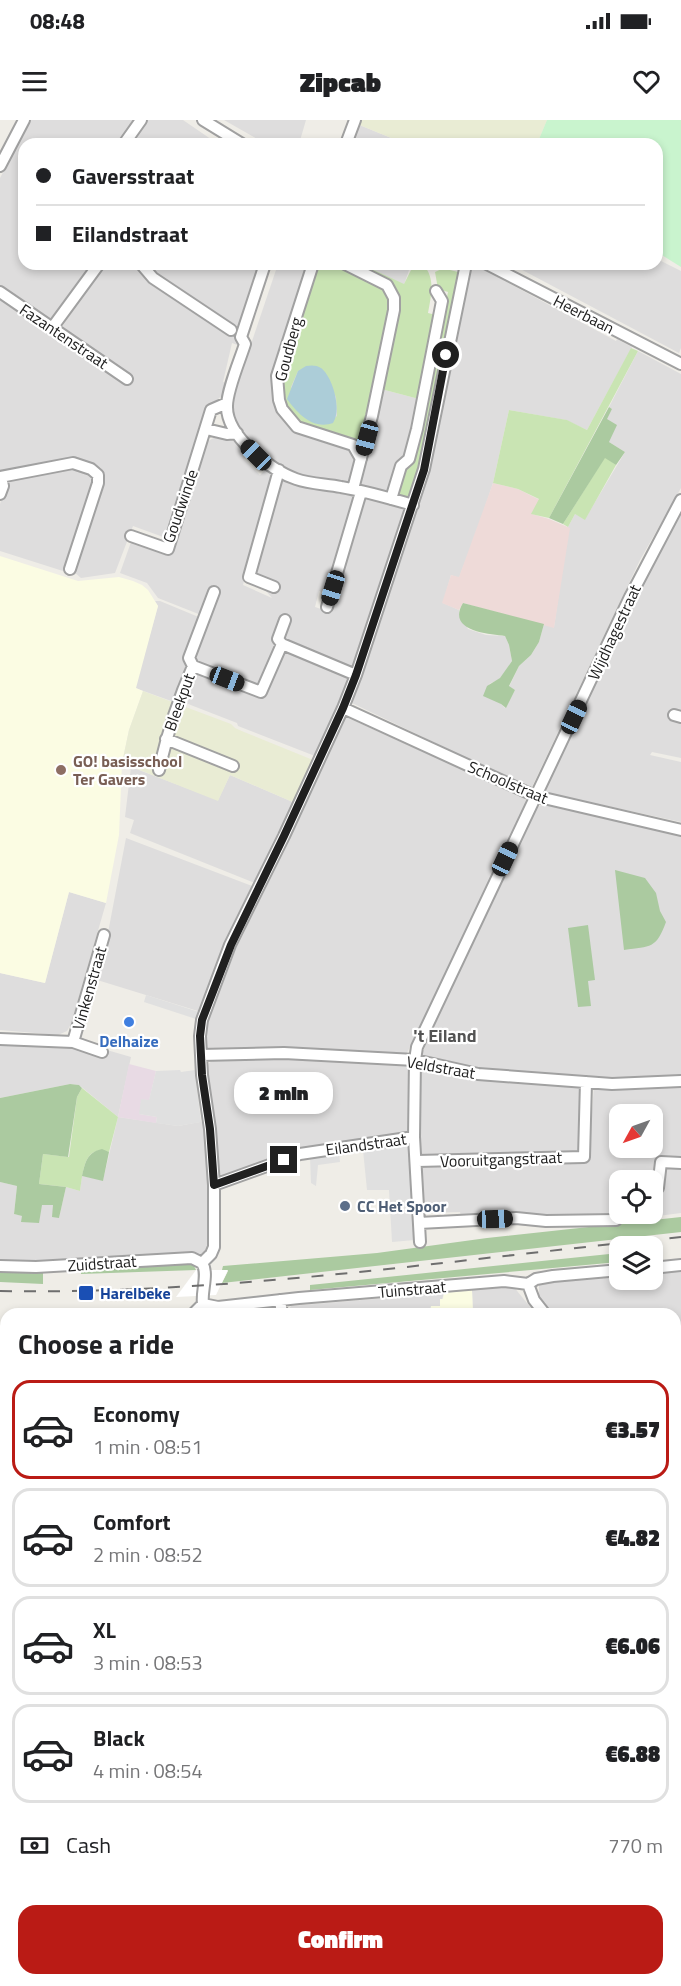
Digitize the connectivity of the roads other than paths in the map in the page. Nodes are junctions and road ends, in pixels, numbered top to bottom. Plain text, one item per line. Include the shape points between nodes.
1 (24, 120) edge
2 (141, 120) edge
3 (203, 120) edge
4 (355, 120) edge
5 (128, 138) edge
6 (232, 138) edge
7 (348, 138) edge
8 (0, 166) edge
9 (95, 270) edge
10 (146, 270) edge
11 (263, 270) edge
12 (311, 270) edge
13 (357, 270) edge
14 (465, 270) edge
15 (499, 270) edge
16 (436, 291) dead end
17 (0, 292) edge
18 (52, 328) junction
19 (231, 330) dead end
20 (681, 364) edge
21 (127, 380) dead end
22 (226, 403) junction
23 (206, 429) junction
24 (237, 433) junction
25 (361, 459) junction
26 (279, 470) junction
27 (1, 477) edge
28 (357, 490) junction
29 (0, 494) edge
30 (391, 499) junction
31 (681, 500) edge
32 (413, 505) junction
33 (131, 537) dead end
34 (70, 568) dead end
35 (274, 586) dead end
36 (214, 592) dead end
37 (327, 607) dead end
38 (285, 620) dead end
39 (282, 644) junction
40 (193, 666) junction
41 (356, 675) junction
42 (343, 708) junction
43 (166, 739) junction
44 (233, 765) dead end
45 (159, 770) dead end
46 (535, 796) junction
47 (681, 830) edge
48 (104, 935) dead end
49 (0, 1039) edge
50 (73, 1042) junction
51 (102, 1052) dead end
52 (201, 1055) junction
53 (415, 1060) junction
54 (681, 1081) edge
55 (586, 1082) junction
56 (414, 1137) junction
57 (417, 1161) junction
58 (681, 1163) edge
59 (660, 1170) edge
60 (214, 1185) junction
61 (609, 1220) edge
62 (419, 1223) junction
63 (420, 1242) dead end
64 (202, 1263) junction
65 (681, 1265) edge
66 (0, 1266) edge
67 (663, 1267) edge
68 (609, 1271) edge
69 (528, 1284) junction
70 (280, 1300) junction
71 (203, 1304) junction
72 (199, 1308) edge
73 (281, 1308) edge
74 (540, 1308) edge

1 - 8 street
2 - 5 street
3 - 6 street
4 - 7 street
9 - 18 street
10 - 19 street
11 - 22 street, Goudwinde via 241,337 245,344
12 - 25 street, Goudberg via 277,376 279,400 297,427 353,446
13 - 25 street via 387,285 394,298
14 - 32 street via 424,470
15 - 20 street, Heerbaan
16 - 30 street via 442,301 417,429
17 - 18 street, Fazantenstraat
18 - 21 street, Fazantenstraat
22 - 23 street, Goudwinde via 211,410
22 - 24 street via 229,420
23 - 24 street
23 - 33 street, Goudwinde via 168,549
24 - 26 street via 256,455
25 - 28 street
26 - 28 street via 295,479
26 - 35 street via 249,577
27 - 29 street
27 - 34 street via 73,463 98,475
28 - 30 street
28 - 37 street
30 - 32 street
31 - 46 street, Wijdhagestraat
32 - 41 street
36 - 40 street, Bleekput via 189,658
38 - 39 street, Bleekput via 278,639
39 - 40 street, Bleekput via 261,692
39 - 41 street
40 - 43 street, Bleekput
41 - 42 street
42 - 46 street, Schoolstraat
42 - 52 street via 231,945 202,1020
43 - 44 street, Bleekput
43 - 45 street, Bleekput
46 - 47 street, Schoolstraat
46 - 53 street, Wijdhagestraat via 417,1047
48 - 50 street, Vinkenstraat
49 - 50 street, Vinkenstraat
50 - 51 street, Vinkenstraat
52 - 53 street, Veldstraat via 284,1053
52 - 60 street
53 - 55 street, Veldstraat via 478,1074
53 - 56 street, Wijdhagestraat
54 - 55 street, Veldstraat
55 - 57 street, Vooruitgangstraat via 584,1157
56 - 57 street, Wijdhagestraat
56 - 60 street, Eilandstraat via 300,1154
57 - 62 street, Wijdhagestraat
58 - 59 street via 661,1162
60 - 64 street via 213,1247
61 - 62 street via 516,1218
62 - 63 street, Wijdhagestraat
64 - 66 street, Zuidstraat via 192,1258
64 - 71 street
65 - 67 street
68 - 69 street, Tuinstraat via 553,1276
69 - 70 street, Tuinstraat via 504,1281
69 - 74 street
70 - 71 street, Tuinstraat via 218,1308
70 - 73 street
71 - 72 street

